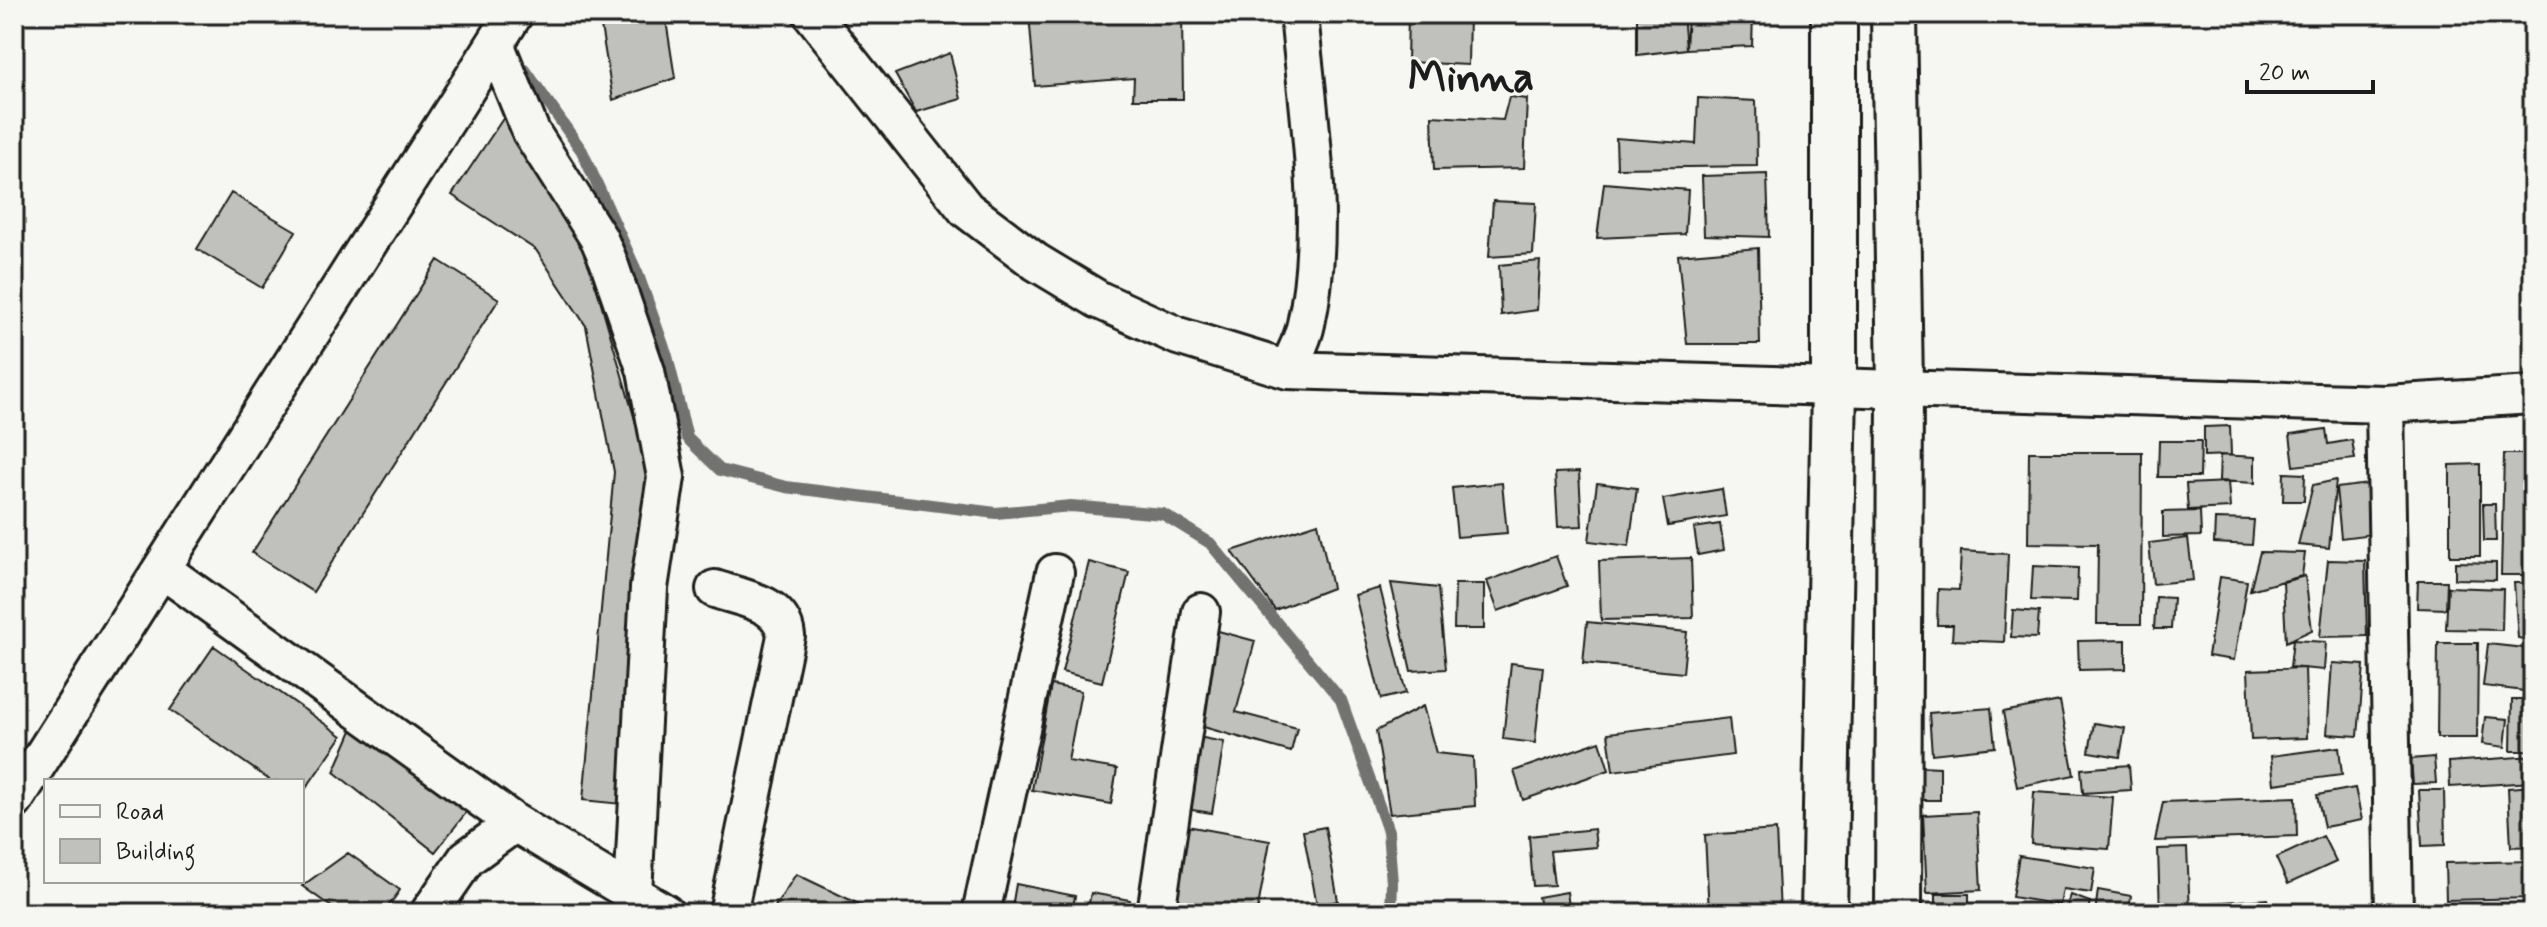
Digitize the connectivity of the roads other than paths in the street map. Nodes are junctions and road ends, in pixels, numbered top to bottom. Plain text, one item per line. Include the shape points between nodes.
1 (514, 14) edge
2 (812, 14) edge
3 (1299, 14) edge
4 (1834, 14) edge
5 (1894, 14) edge
6 (496, 46) junction
7 (1288, 370) junction
8 (1900, 386) junction
9 (1834, 387) junction
10 (2533, 395) edge
11 (2385, 404) junction
12 (163, 570) junction
13 (1055, 573) dead end
14 (715, 589) dead end
15 (1201, 612) dead end
16 (14, 801) edge
17 (515, 823) junction
18 (633, 902) edge
19 (429, 913) edge
20 (665, 913) edge
21 (728, 913) edge
22 (981, 913) edge
23 (1156, 913) edge
24 (1824, 913) edge
25 (1898, 913) edge
26 (2394, 913) edge

1 - 6 street
2 - 7 street via 966,209 1036,262 1099,300 1178,336
3 - 7 street via 1314,189 1315,269 1306,327
4 - 9 street
5 - 8 street
6 - 12 street
6 - 18 street via 531,132 608,260 646,371 666,477 649,588
7 - 9 street
8 - 9 street
8 - 11 street
8 - 25 street
9 - 24 street
10 - 11 street
11 - 26 street
12 - 16 street
12 - 17 street
13 - 22 street
14 - 21 street via 774,609 784,621 786,636
15 - 23 street
17 - 18 street
17 - 19 street via 467,858
18 - 20 street

